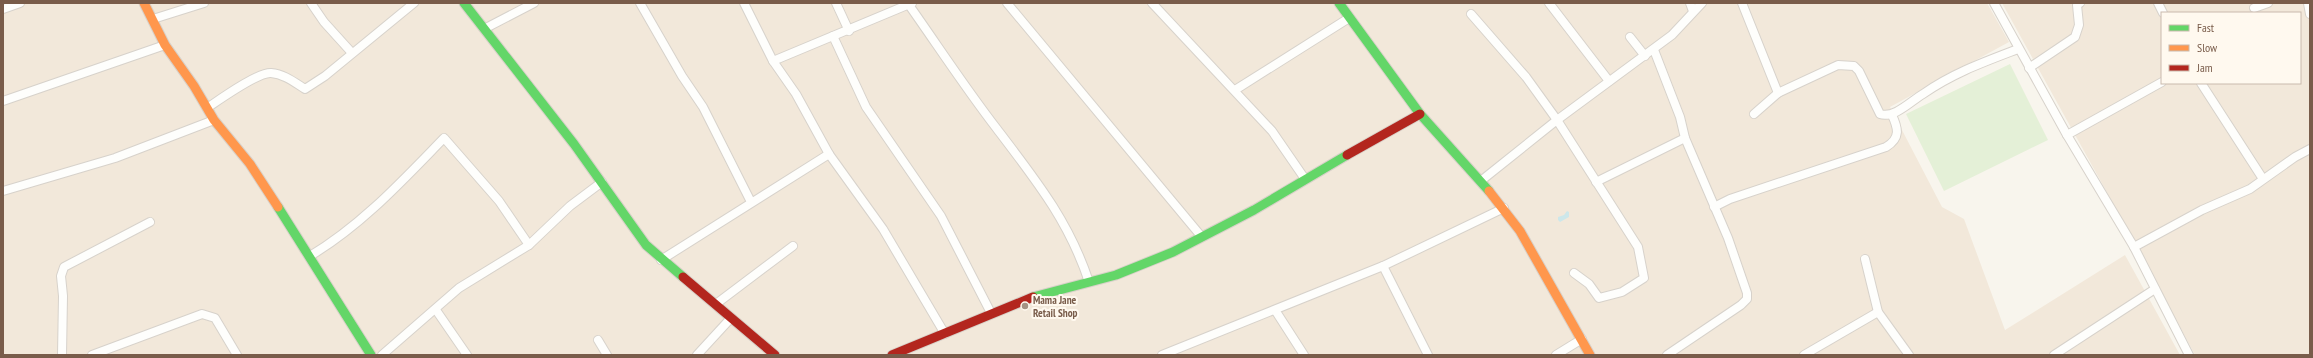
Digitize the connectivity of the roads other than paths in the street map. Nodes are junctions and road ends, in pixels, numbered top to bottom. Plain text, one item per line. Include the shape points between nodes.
1 (20, 3) edge
2 (144, 3) edge
3 (204, 3) edge
4 (312, 3) edge
5 (414, 3) edge
6 (464, 3) edge
7 (534, 3) edge
8 (640, 3) edge
9 (744, 3) edge
10 (836, 3) edge
11 (1007, 3) edge
12 (1152, 3) edge
13 (1338, 3) edge
14 (1549, 3) edge
15 (1702, 3) edge
16 (1742, 3) edge
17 (1994, 3) edge
18 (2080, 3) edge
19 (2158, 3) edge
20 (2268, 3) edge
21 (2308, 3) edge
22 (910, 4) edge
23 (1692, 7) edge
24 (2254, 8) dead end
25 (3, 9) edge
26 (2162, 12) edge
27 (1471, 14) dead end
28 (2310, 14) edge
29 (153, 18) junction
30 (1349, 18) junction
31 (484, 29) junction
32 (849, 31) junction
33 (833, 36) junction
34 (1630, 37) dead end
35 (165, 45) junction
36 (2018, 49) junction
37 (1654, 50) junction
38 (352, 53) junction
39 (1645, 56) junction
40 (773, 61) junction
41 (2030, 68) junction
42 (1609, 81) junction
43 (2161, 83) edge
44 (2202, 84) edge
45 (1235, 90) junction
46 (1778, 93) junction
47 (3, 101) edge
48 (207, 108) junction
49 (1420, 114) junction
50 (1754, 114) dead end
51 (1892, 114) junction
52 (214, 120) junction
53 (1557, 120) junction
54 (2067, 135) junction
55 (1685, 138) junction
56 (2310, 149) edge
57 (829, 154) junction
58 (1304, 179) junction
59 (2263, 179) junction
60 (1482, 180) junction
61 (602, 182) junction
62 (1596, 182) junction
63 (3, 191) edge
64 (751, 202) junction
65 (1714, 207) junction
66 (1504, 208) junction
67 (150, 222) dead end
68 (1201, 236) junction
69 (530, 245) junction
70 (793, 246) dead end
71 (2134, 247) junction
72 (310, 256) junction
73 (1865, 259) dead end
74 (661, 260) junction
75 (1383, 266) junction
76 (1574, 273) dead end
77 (1089, 282) junction
78 (2155, 289) junction
79 (716, 304) junction
80 (436, 310) junction
81 (1276, 310) junction
82 (1878, 312) junction
83 (991, 313) junction
84 (731, 318) junction
85 (946, 334) junction
86 (1582, 339) junction
87 (598, 340) dead end
88 (62, 355) edge
89 (92, 355) edge
90 (237, 355) edge
91 (371, 355) edge
92 (382, 355) edge
93 (467, 355) edge
94 (607, 355) edge
95 (697, 355) edge
96 (775, 355) edge
97 (892, 355) edge
98 (1162, 355) edge
99 (1304, 355) edge
100 (1428, 355) edge
101 (1556, 355) edge
102 (1590, 355) edge
103 (1667, 355) edge
104 (1804, 355) edge
105 (1909, 355) edge
106 (2054, 355) edge
107 (2189, 355) edge

1 - 25 street
2 - 29 street
3 - 29 street
4 - 38 street via 324,22
5 - 38 street
6 - 31 street
7 - 31 street
8 - 64 street via 703,107
9 - 40 street
10 - 32 street
11 - 68 street
12 - 45 street
13 - 30 street
14 - 42 street
15 - 23 street
16 - 46 street
17 - 36 street
18 - 41 street via 2077,4 2078,25 2075,37
19 - 26 street
20 - 24 street
21 - 28 street
22 - 32 street
22 - 77 street via 1066,226
23 - 37 street via 1672,35
27 - 53 street via 1526,77
29 - 35 street
30 - 45 street
30 - 49 street
31 - 61 street
32 - 33 street
33 - 40 street
33 - 83 street via 866,107 941,216
34 - 39 street
35 - 47 street
35 - 48 street
36 - 41 street
36 - 51 street via 1946,78
37 - 39 street
37 - 55 street via 1680,117
38 - 48 street via 325,76 304,89 286,77 270,73 252,80
39 - 42 street
40 - 57 street via 796,94
41 - 54 street
42 - 53 street
43 - 54 street
44 - 59 street
45 - 58 street via 1272,131
46 - 50 street
46 - 51 street via 1838,65 1854,66 1859,70 1880,114
48 - 52 street
49 - 58 street
49 - 60 street
51 - 65 street via 1898,128 1897,135 1893,143 1886,147 1730,199
52 - 63 street via 115,158
52 - 72 street via 250,164
53 - 60 street
53 - 62 street
54 - 71 street
55 - 62 street
55 - 65 street
56 - 59 street
57 - 64 street
57 - 85 street via 883,229
58 - 68 street via 1254,210
59 - 71 street via 2250,189 2202,210
60 - 66 street
61 - 69 street via 570,206
61 - 74 street via 626,219
62 - 76 street via 1638,247 1644,278 1622,292 1599,298 1589,284
64 - 74 street
65 - 103 street via 1745,286 1747,300
66 - 75 street
66 - 86 street via 1520,230
67 - 88 street via 64,267 61,276
68 - 77 street via 1173,252 1116,275
69 - 72 street via 499,201 444,138 379,204 344,234
69 - 80 street via 459,288
70 - 79 street
71 - 78 street
72 - 91 street
73 - 82 street
74 - 79 street
75 - 81 street
75 - 100 street
77 - 83 street via 1043,293
78 - 106 street
78 - 107 street
79 - 84 street
80 - 92 street
80 - 93 street
81 - 98 street
81 - 99 street
82 - 104 street
82 - 105 street
83 - 85 street
84 - 95 street
84 - 96 street
85 - 97 street
86 - 101 street
86 - 102 street
87 - 94 street
89 - 90 street via 202,314 215,318

